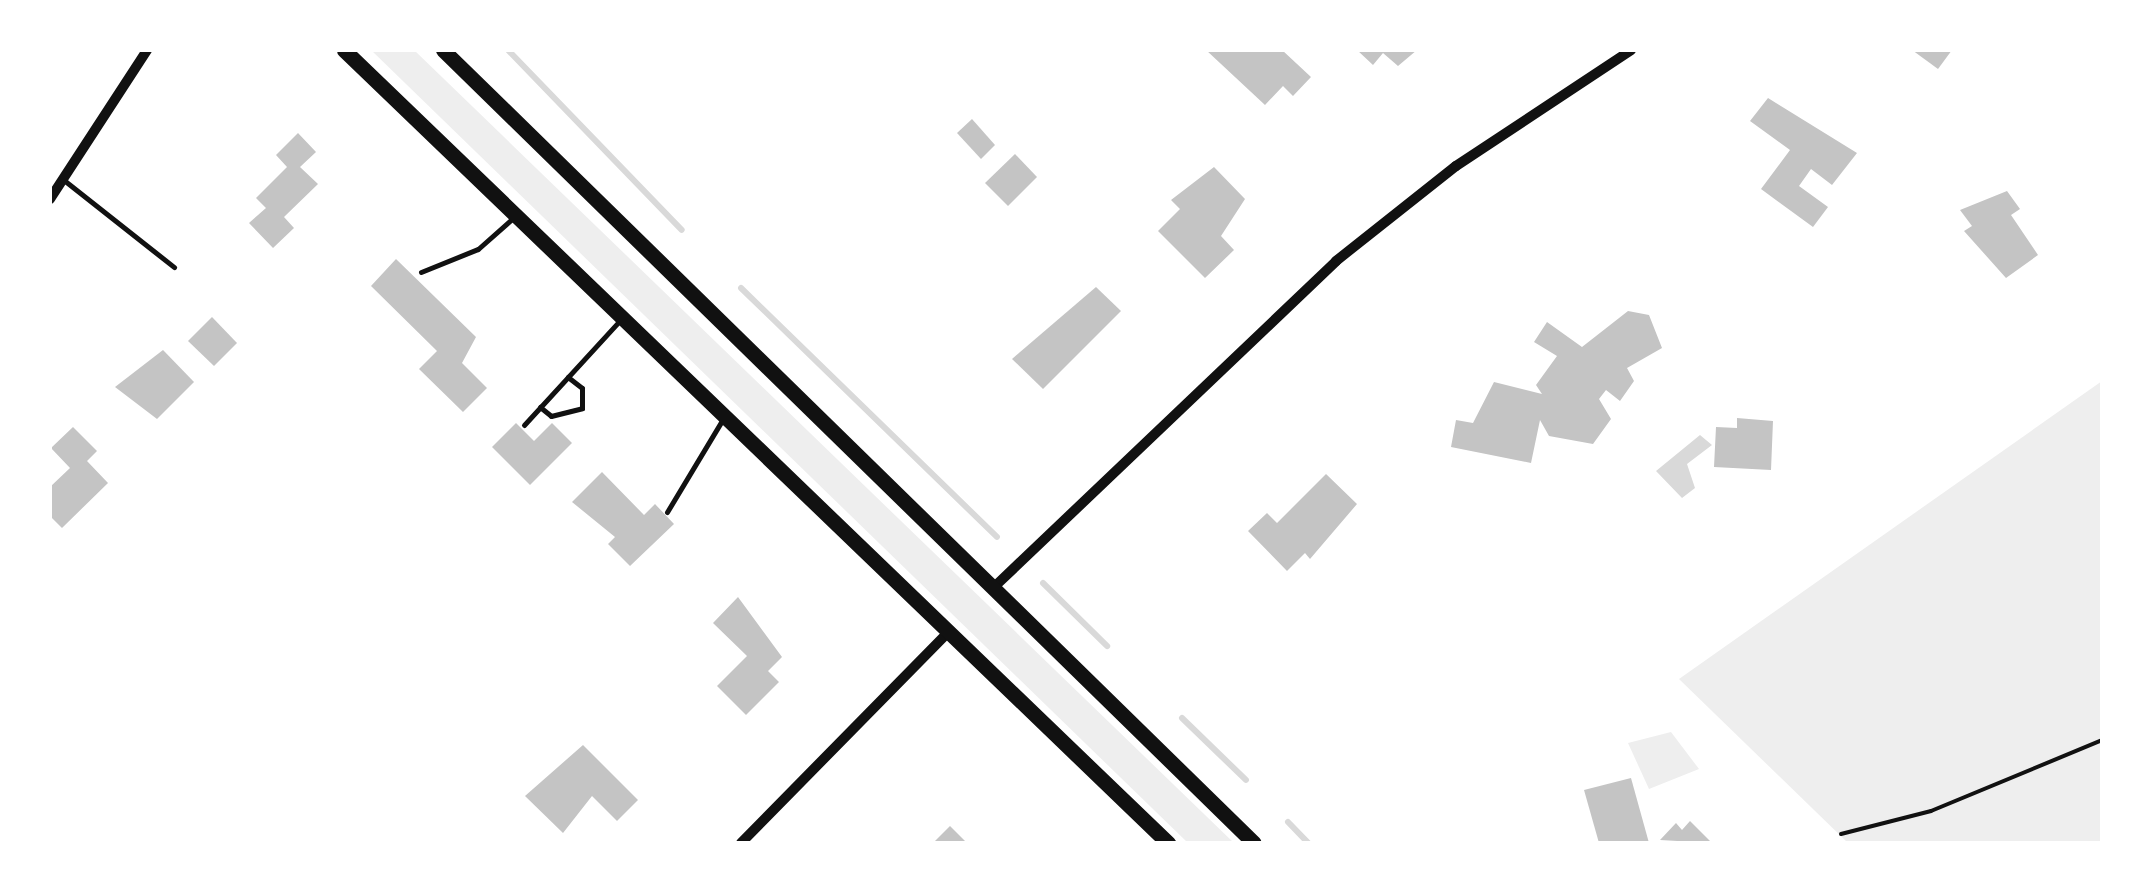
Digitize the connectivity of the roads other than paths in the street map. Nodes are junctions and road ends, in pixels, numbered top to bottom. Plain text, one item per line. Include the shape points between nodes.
1 (147, 50) edge
2 (344, 50) edge
3 (443, 50) edge
4 (1631, 50) edge
5 (63, 179) junction
6 (50, 199) edge
7 (516, 215) junction
8 (174, 267) dead end
9 (421, 272) dead end
10 (623, 317) junction
11 (568, 377) junction
12 (540, 408) junction
13 (725, 415) junction
14 (524, 425) dead end
15 (667, 512) dead end
16 (991, 589) junction
17 (949, 631) junction
18 (741, 843) edge
19 (1168, 843) edge
20 (1254, 843) edge

1 - 5 street
2 - 7 main road
3 - 16 main road
4 - 16 street via 1456,166 1336,260
5 - 6 street
5 - 8 lane
7 - 9 lane via 478,248
7 - 10 main road
10 - 11 lane
10 - 13 main road
11 - 12 lane
11 - 12 lane via 582,388 582,408 551,416
12 - 14 lane
13 - 15 lane
13 - 17 main road
16 - 20 main road
17 - 18 street
17 - 19 main road

